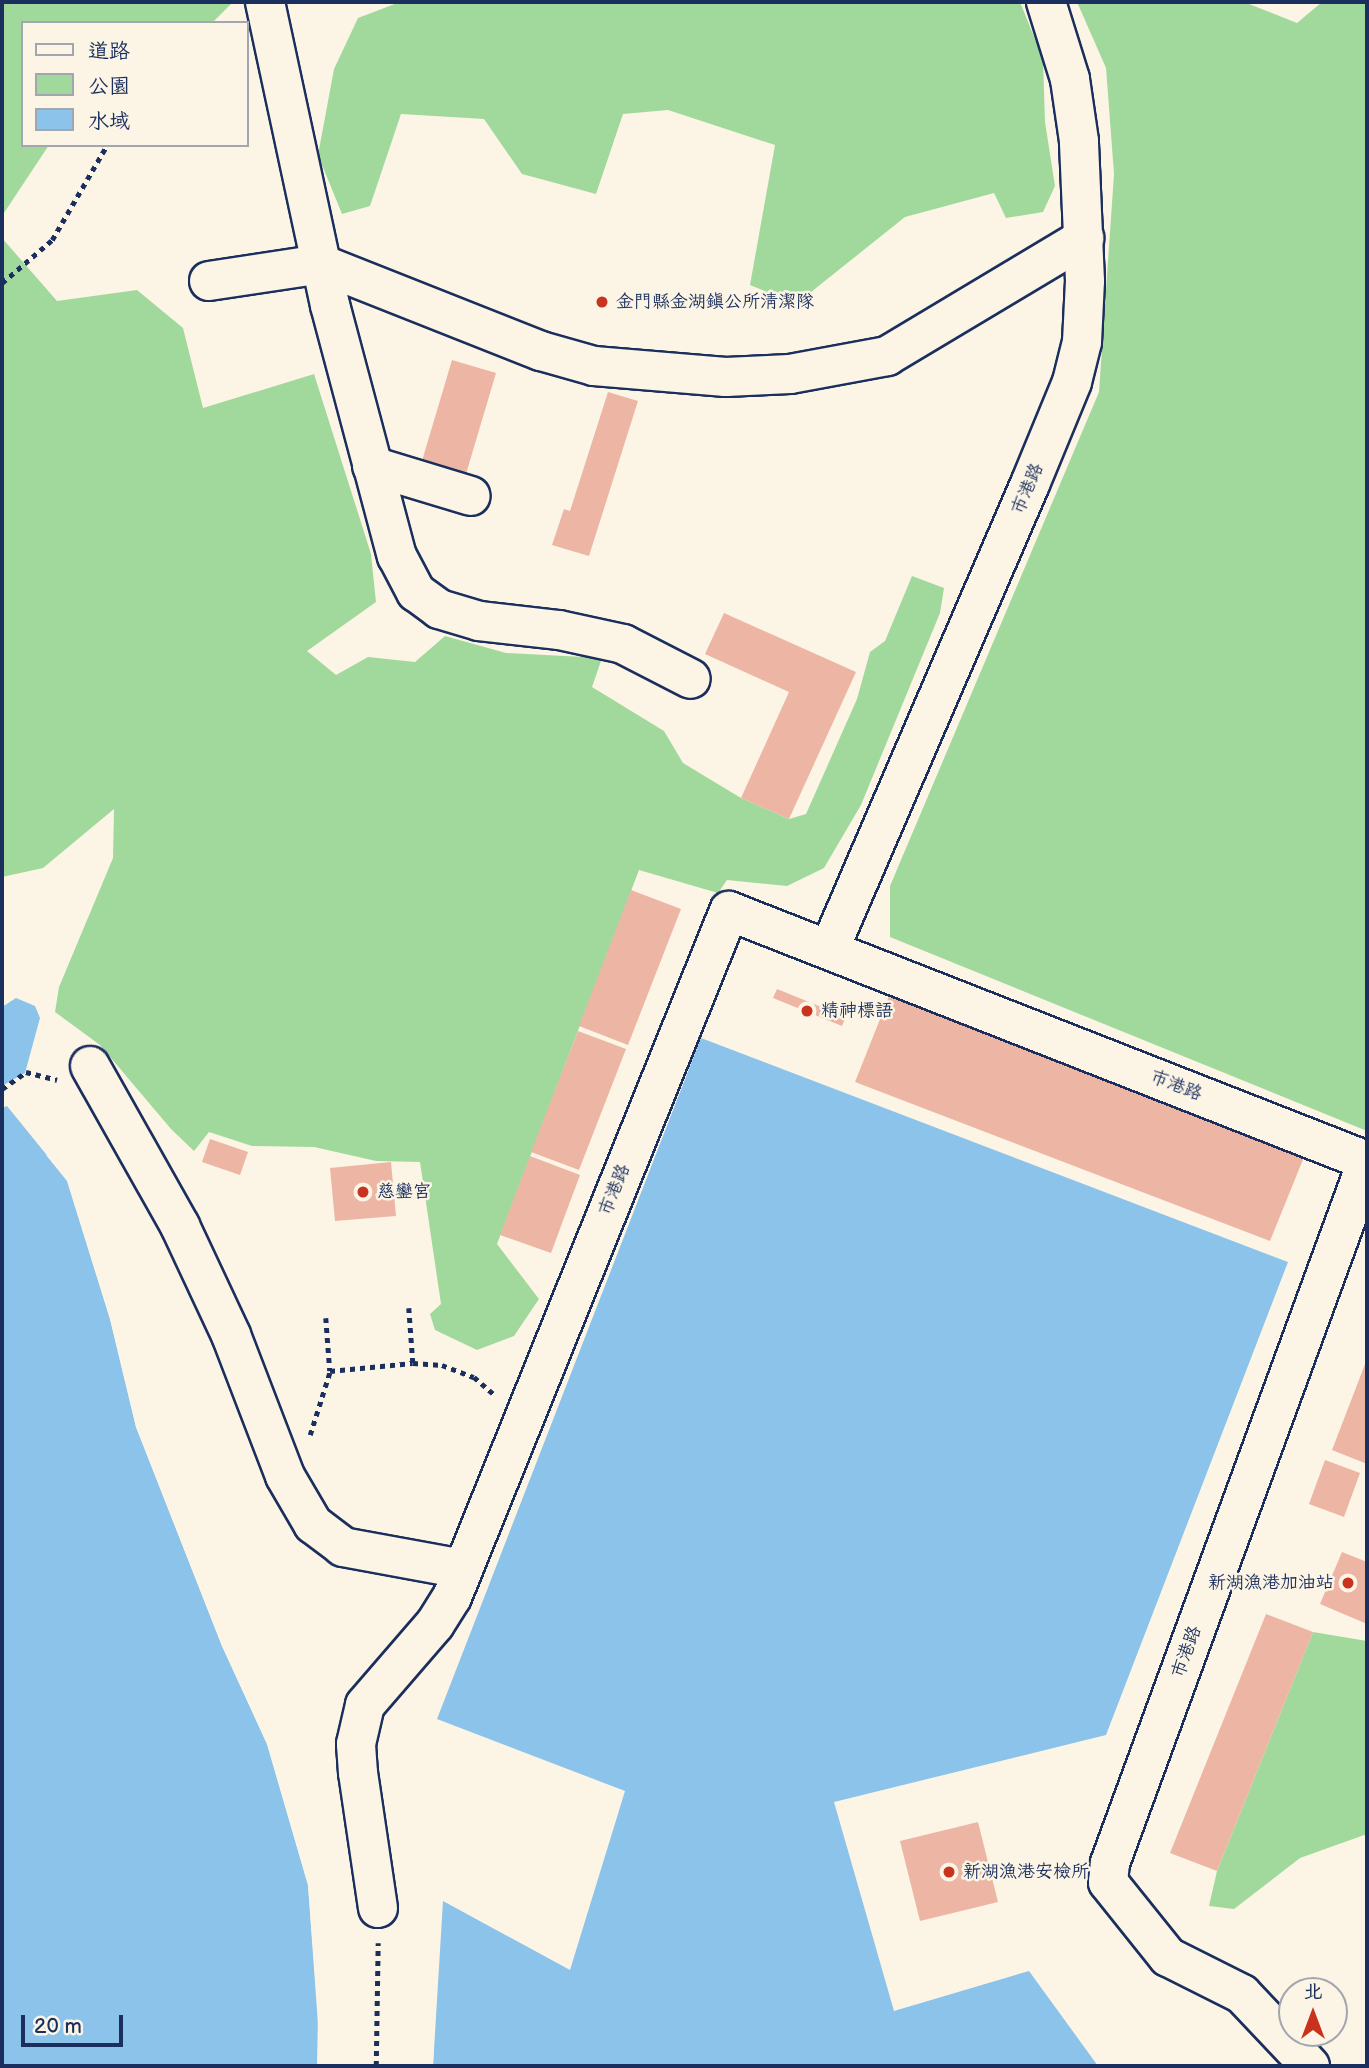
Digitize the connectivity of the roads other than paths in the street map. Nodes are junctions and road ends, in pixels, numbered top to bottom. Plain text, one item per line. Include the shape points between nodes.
1 (265, 2) edge
2 (1046, 2) edge
3 (1084, 238) junction
4 (321, 264) junction
5 (209, 281) dead end
6 (372, 466) junction
7 (471, 496) dead end
8 (691, 679) dead end
9 (829, 950) junction
10 (90, 1066) dead end
11 (1367, 1161) edge
12 (463, 1570) junction
13 (378, 1908) road end
14 (1310, 2066) edge

1 - 4 street
2 - 3 street, 市港路 via 1070,79
3 - 4 street via 887,356 802,372 726,377 594,366 541,351
3 - 9 street, 市港路 via 1082,342 1072,382
4 - 5 street
4 - 6 street
6 - 7 street
6 - 8 street via 397,556 416,592 439,609 479,621 594,635 623,644
9 - 11 street, 市港路
9 - 12 street, 市港路 via 729,911
10 - 12 street via 180,1226 231,1335 285,1476 313,1524 343,1547
11 - 14 street, 市港路 via 1110,1863 1108,1882 1168,1957 1242,1994
12 - 13 street, 市港路 via 435,1624 375,1689 360,1722 358,1773

